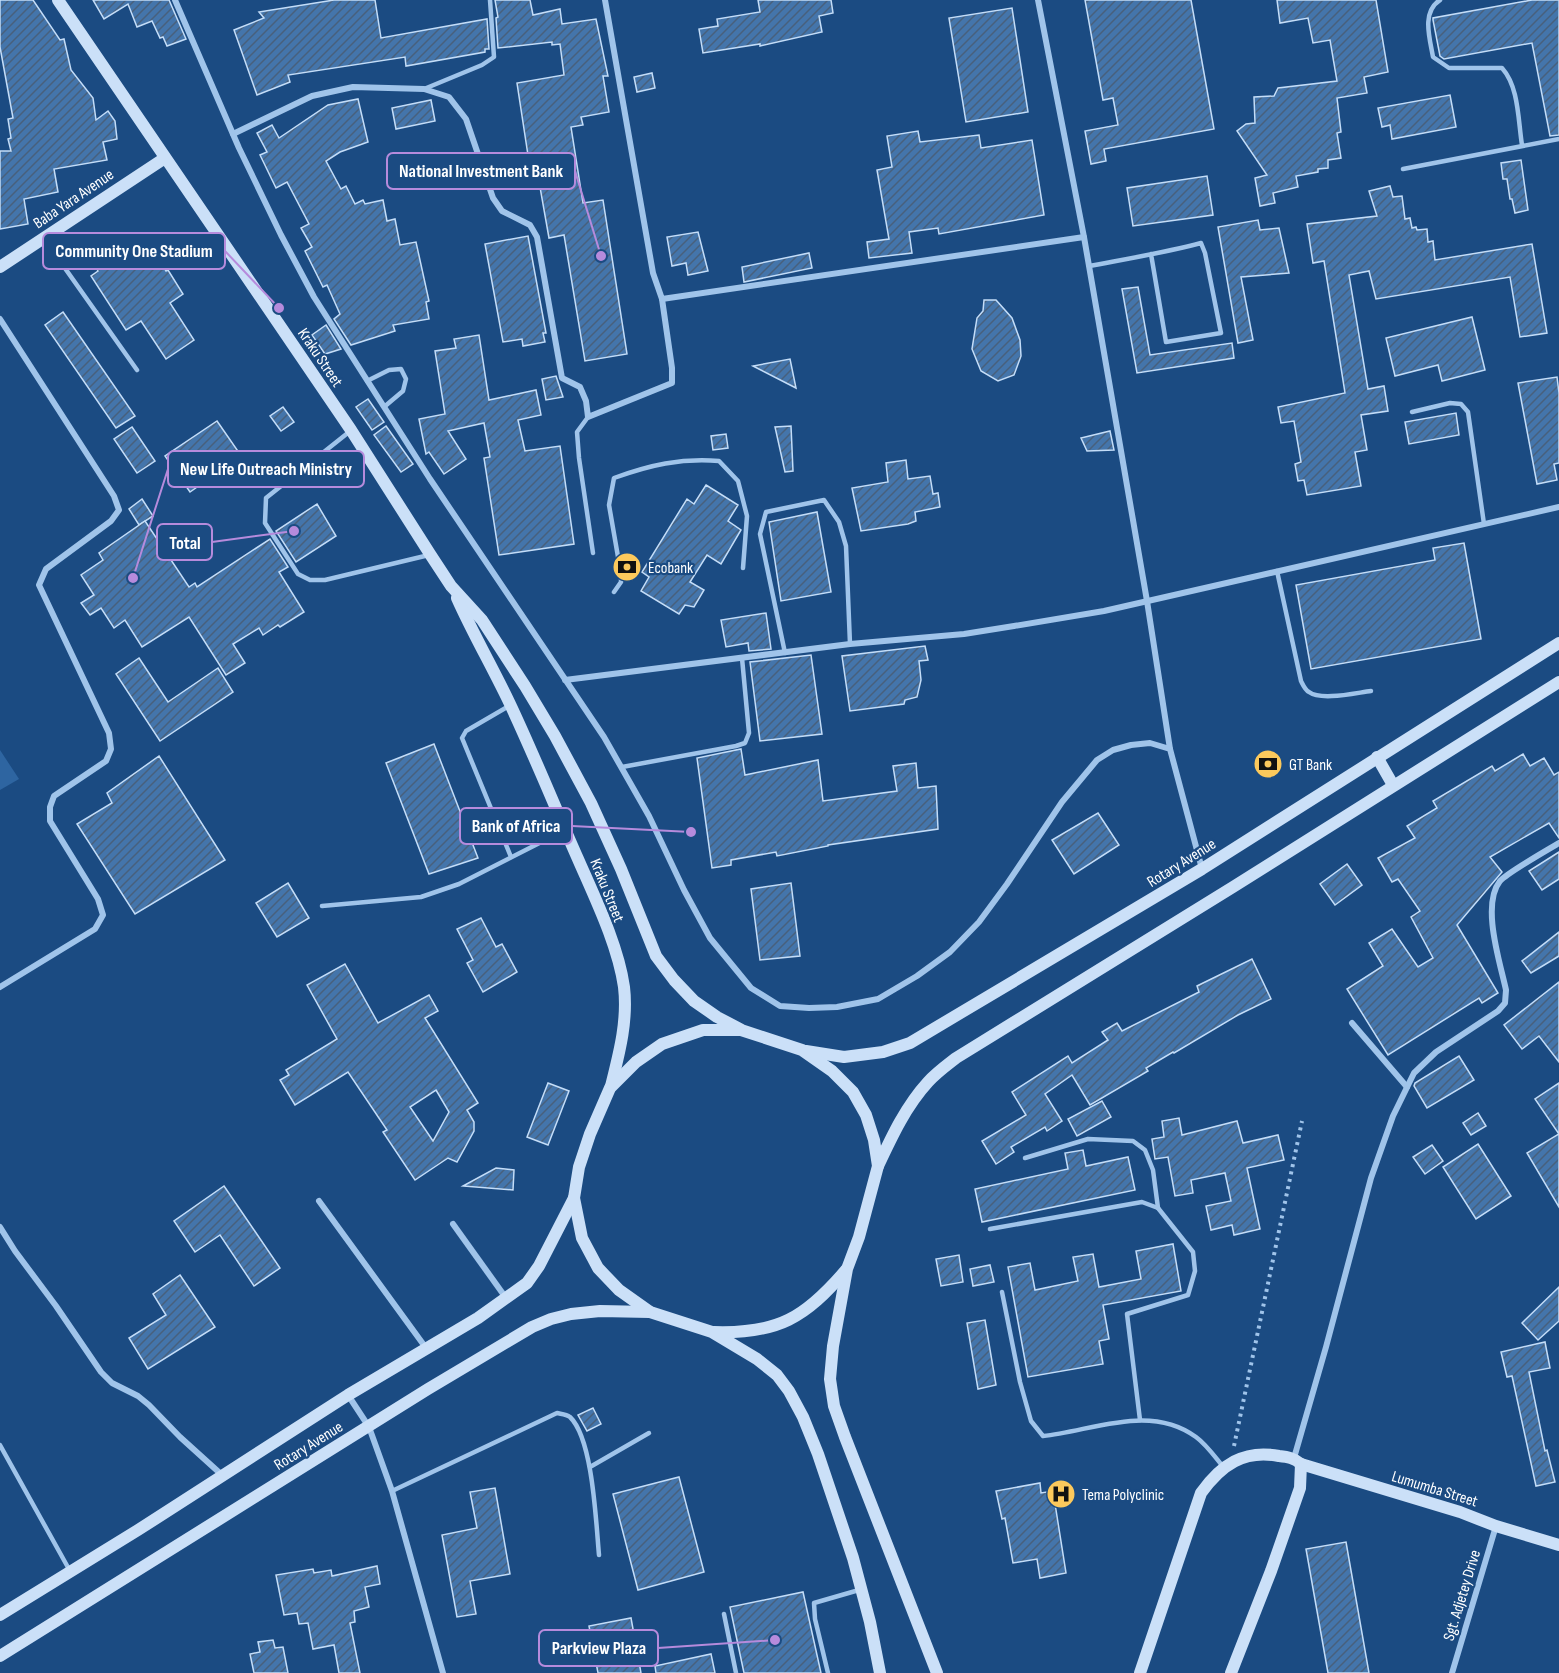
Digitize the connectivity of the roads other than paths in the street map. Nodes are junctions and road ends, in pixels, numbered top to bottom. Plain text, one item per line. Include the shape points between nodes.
1 (58, 0) edge
2 (175, 0) edge
3 (489, 0) edge
4 (605, 0) edge
5 (1038, 0) edge
6 (1440, 0) edge
7 (424, 89) junction
8 (233, 134) junction
9 (1559, 139) edge
10 (1522, 145) junction
11 (165, 158) junction
12 (1403, 169) dead end
13 (1084, 237) junction
14 (44, 238) junction
15 (1151, 254) junction
16 (1089, 266) junction
17 (0, 267) edge
18 (662, 299) junction
19 (0, 320) edge
20 (137, 370) dead end
21 (367, 381) junction
22 (384, 407) junction
23 (1412, 412) dead end
24 (588, 417) junction
25 (351, 430) junction
26 (1559, 507) edge
27 (1484, 524) junction
28 (593, 553) dead end
29 (430, 554) junction
30 (743, 568) dead end
31 (1277, 571) junction
32 (451, 585) junction
33 (614, 592) dead end
34 (1148, 601) junction
35 (1559, 643) edge
36 (850, 644) junction
37 (785, 653) junction
38 (742, 658) junction
39 (565, 680) junction
40 (1559, 681) edge
41 (1371, 691) dead end
42 (511, 705) junction
43 (1170, 749) junction
44 (1377, 757) junction
45 (622, 767) junction
46 (1393, 785) junction
47 (565, 830) junction
48 (1559, 843) edge
49 (511, 857) junction
50 (1202, 869) junction
51 (322, 906) dead end
52 (0, 987) edge
53 (1352, 1023) dead end
54 (741, 1030) junction
55 (801, 1050) junction
56 (1407, 1087) junction
57 (610, 1088) junction
58 (1025, 1158) dead end
59 (878, 1166) junction
60 (574, 1198) junction
61 (319, 1201) dead end
62 (1158, 1208) junction
63 (453, 1224) dead end
64 (0, 1227) edge
65 (990, 1229) dead end
66 (847, 1269) junction
67 (1002, 1292) dead end
68 (506, 1298) junction
69 (650, 1312) junction
70 (712, 1332) junction
71 (427, 1348) junction
72 (348, 1395) junction
73 (1140, 1420) junction
74 (369, 1427) junction
75 (649, 1433) dead end
76 (0, 1445) edge
77 (1297, 1461) junction
78 (1227, 1465) junction
79 (590, 1467) junction
80 (223, 1476) junction
81 (392, 1491) junction
82 (1496, 1526) junction
83 (1559, 1545) edge
84 (599, 1555) dead end
85 (70, 1571) junction
86 (862, 1589) junction
87 (724, 1614) dead end
88 (0, 1615) edge
89 (0, 1656) edge
90 (442, 1672) edge
91 (736, 1673) edge
92 (828, 1673) edge
93 (880, 1673) edge
94 (937, 1673) edge
95 (1140, 1673) edge
96 (1231, 1673) edge
97 (1452, 1673) edge

1 - 11 main road, Kraku Street
2 - 8 street
3 - 7 lane via 494,57
4 - 18 street via 652,273
5 - 13 street
6 - 10 lane via 1429,13 1432,57 1449,68 1502,68 1509,76 1514,94
7 - 8 street via 353,87 312,96
7 - 24 street via 449,97 466,119 493,198 502,211 530,225 537,237 562,378 580,387
8 - 21 street via 314,297
9 - 10 lane
10 - 12 lane
11 - 14 main road, Baba Yara Avenue
11 - 25 main road, Kraku Street
13 - 16 street
13 - 18 street
14 - 17 main road, Baba Yara Avenue
14 - 20 lane
15 - 15 lane via 1166,342 1221,333 1201,243
15 - 16 lane
16 - 34 street
18 - 24 street via 672,383
19 - 52 street via 114,496 119,510 111,521 46,569 39,585 109,733 111,749 106,761 54,796 50,807 50,821 98,899 102,915 95,929
21 - 22 street
21 - 22 lane via 389,370 401,369 406,379 404,391
22 - 39 street
23 - 27 lane via 1450,403 1461,404 1468,412
24 - 28 lane via 578,432
25 - 29 main road, Kraku Street
25 - 29 lane via 266,498 265,523 298,574 309,580 325,580
26 - 27 street
27 - 31 street
29 - 32 main road, Kraku Street
30 - 33 lane via 747,516 738,481 719,461 695,459 650,465 614,478 609,504 621,574
31 - 34 street
31 - 41 lane via 1300,681 1307,691 1316,696 1332,696
32 - 42 main road, Kraku Street
32 - 54 main road, Kraku Street via 482,620 555,736 591,803 656,956 694,1001
34 - 36 street via 964,634
34 - 43 street
35 - 44 main road, Rotary Avenue
36 - 37 street
36 - 37 lane via 846,546 840,522 824,500 766,512 760,534
37 - 38 street
38 - 39 street
38 - 45 lane via 749,733 745,743
39 - 45 street
40 - 46 main road
42 - 47 main road, Kraku Street
42 - 49 lane via 466,731 462,738
43 - 45 street via 1150,743 1131,745 1097,760 1062,802 979,922 950,952 925,970 878,999 809,1008 780,1006 751,988 733,968 705,929
43 - 50 street
44 - 46 main road
44 - 50 main road, Rotary Avenue
46 - 59 main road via 956,1058 928,1081 913,1101
47 - 49 lane
47 - 57 main road, Kraku Street via 612,944 624,987 625,1017
48 - 56 street via 1500,880 1493,896 1491,911 1505,1003 1436,1052 1414,1073
49 - 51 lane via 459,884 421,897
50 - 55 main road, Rotary Avenue via 910,1043 883,1052 844,1056
53 - 56 street
54 - 55 main road
54 - 57 main road via 703,1030 662,1044 636,1062
55 - 59 main road via 832,1071 853,1092 866,1115
56 - 77 street via 1371,1178
57 - 60 main road via 579,1167
58 - 62 lane via 1088,1139 1133,1141 1145,1150 1153,1170
59 - 66 main road
60 - 68 main road, Rotary Avenue via 539,1266 527,1283
60 - 69 main road via 582,1238 598,1268 619,1290
61 - 71 street
62 - 65 lane via 1142,1202
62 - 73 lane via 1193,1252 1196,1271 1188,1295 1127,1314
63 - 68 street
64 - 80 street via 101,1372 149,1405
66 - 70 main road via 824,1296 798,1316 773,1327 743,1333
66 - 94 main road via 833,1346 830,1379 834,1406
67 - 73 lane via 1031,1421 1043,1436
68 - 71 main road, Rotary Avenue
69 - 70 main road
69 - 74 main road, Rotary Avenue via 600,1311 551,1319 496,1348
70 - 86 main road via 757,1359 777,1375 789,1392 818,1454
71 - 72 main road, Rotary Avenue
72 - 74 street
72 - 80 main road, Rotary Avenue
73 - 78 lane via 1170,1424 1195,1436
74 - 81 street
74 - 89 main road, Rotary Avenue
75 - 79 lane
76 - 85 lane
77 - 78 main road, Lumumba Street via 1267,1454 1246,1456
77 - 82 main road, Lumumba Street
77 - 96 main road via 1300,1488
78 - 95 main road via 1202,1493
79 - 81 lane via 577,1427 568,1415 557,1413
79 - 84 lane
80 - 85 main road, Rotary Avenue
81 - 90 street
82 - 83 main road, Lumumba Street
82 - 97 street, Sgt. Adjetey Drive
85 - 88 main road, Rotary Avenue
86 - 92 lane via 814,1603 814,1619
86 - 93 main road
87 - 91 lane

